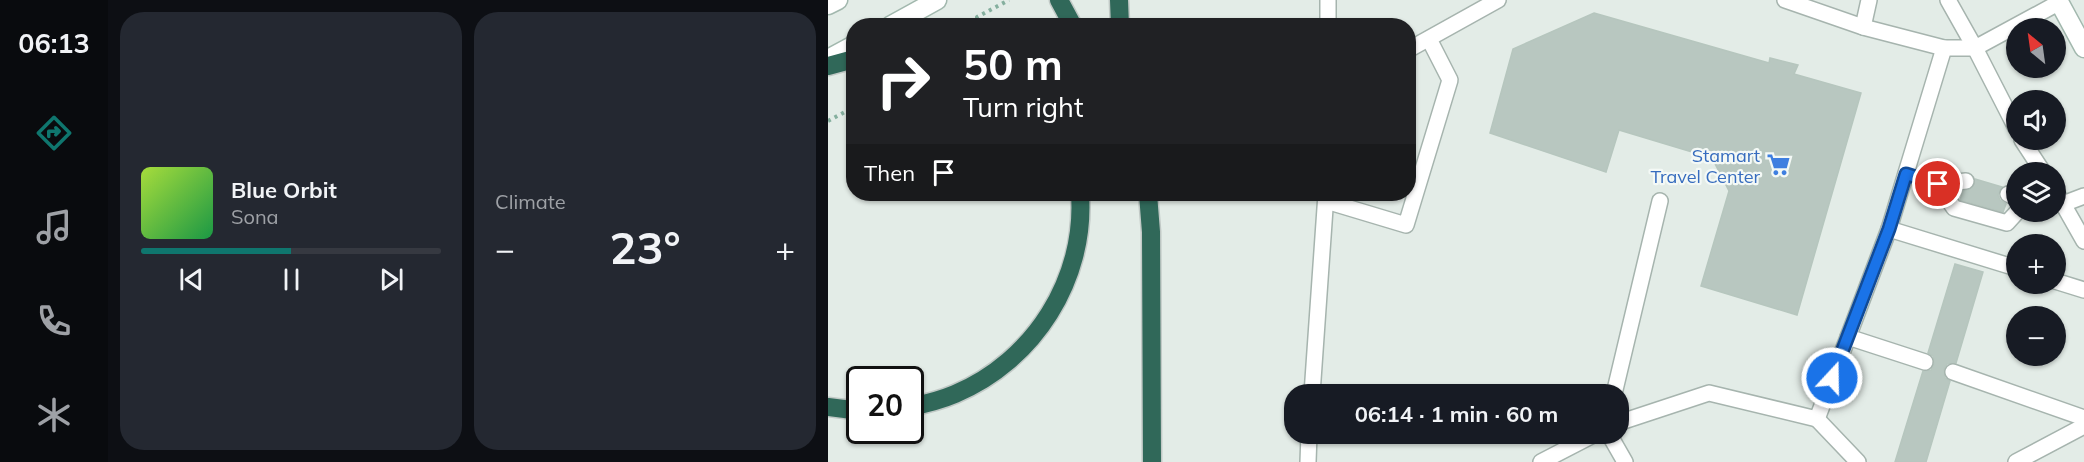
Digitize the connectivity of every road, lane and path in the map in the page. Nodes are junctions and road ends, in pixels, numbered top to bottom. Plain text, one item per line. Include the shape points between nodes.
1 (838, 0) edge
2 (937, 0) edge
3 (1009, 0) edge
4 (1059, 0) edge
5 (1119, 0) edge
6 (1328, 0) edge
7 (1498, 0) edge
8 (1869, 0) edge
9 (1948, 0) edge
10 (1794, 1) edge
11 (2059, 1) edge
12 (828, 5) edge
13 (1828, 7) edge
14 (904, 18) edge
15 (977, 18) edge
16 (1069, 18) edge
17 (1120, 18) edge
18 (1328, 18) edge
19 (1863, 27) junction
20 (1429, 39) junction
21 (1416, 46) edge
22 (1944, 48) junction
23 (1975, 48) junction
24 (2084, 48) edge
25 (846, 49) edge
26 (828, 59) edge
27 (846, 61) edge
28 (828, 66) edge
29 (2006, 108) edge
30 (846, 111) edge
31 (828, 121) edge
32 (1906, 174) junction
33 (1966, 181) dead end
34 (1938, 184) junction
35 (1416, 192) edge
36 (2084, 196) edge
37 (2066, 198) edge
38 (1080, 201) edge
39 (1144, 201) edge
40 (1149, 201) edge
41 (1326, 201) edge
42 (1337, 201) edge
43 (1413, 201) edge
44 (1660, 201) dead end
45 (2066, 212) edge
46 (2008, 222) edge
47 (1889, 229) junction
48 (1151, 232) junction
49 (2084, 241) edge
50 (2006, 265) edge
51 (2066, 284) edge
52 (2084, 290) edge
53 (1848, 338) junction
54 (1926, 362) dead end
55 (1953, 372) dead end
56 (1313, 384) edge
57 (1616, 384) edge
58 (924, 403) edge
59 (828, 407) edge
60 (846, 409) edge
61 (2084, 418) edge
62 (1629, 419) edge
63 (1817, 419) junction
64 (2084, 426) edge
65 (1309, 444) edge
66 (1576, 444) edge
67 (1615, 444) edge
68 (1152, 462) edge
69 (1308, 462) edge
70 (1541, 462) edge
71 (1625, 462) edge
72 (1858, 462) edge
73 (2016, 462) edge

1 - 12 main road
2 - 14 main road
3 - 15 path
4 - 16 highway
5 - 17 highway
6 - 18 lane
7 - 20 lane
8 - 19 lane
9 - 23 lane
10 - 13 lane
11 - 23 lane
11 - 24 main road
13 - 19 lane
19 - 22 lane
20 - 21 lane
20 - 35 lane via 1450,80
22 - 23 lane
22 - 32 lane
23 - 29 lane
25 - 26 main road
27 - 28 highway
30 - 31 path
32 - 34 lane
32 - 47 lane
33 - 34 lane
34 - 46 lane via 1954,208
36 - 37 lane
38 - 58 highway via 1078,242 1068,279 1024,349 955,394
39 - 48 highway
40 - 48 highway
41 - 56 lane
42 - 43 lane via 1406,225
44 - 57 lane
45 - 49 lane
47 - 50 lane
47 - 53 lane
48 - 68 highway
51 - 52 lane
53 - 54 lane
53 - 63 lane
55 - 61 lane
59 - 60 highway
62 - 63 lane via 1709,393
63 - 72 lane
64 - 73 lane
65 - 69 lane
66 - 70 lane
67 - 71 lane

